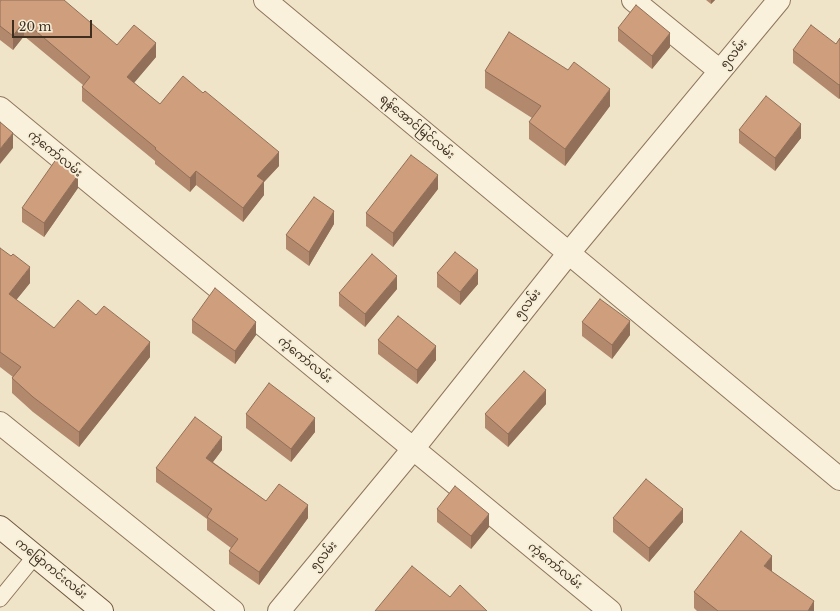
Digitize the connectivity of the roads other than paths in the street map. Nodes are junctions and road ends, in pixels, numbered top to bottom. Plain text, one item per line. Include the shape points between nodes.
1 (265, 0) edge
2 (633, 0) edge
3 (779, 0) edge
4 (720, 71) junction
5 (0, 108) edge
6 (568, 254) junction
7 (0, 423) edge
8 (413, 449) junction
9 (840, 479) edge
10 (0, 528) edge
11 (35, 556) junction
12 (0, 599) edge
13 (102, 611) edge
14 (233, 611) edge
15 (279, 611) edge
16 (610, 611) edge

1 - 6 street, ရန်အောင်မြင်လမ်း
2 - 4 street
3 - 4 street, ၅လမ်း
4 - 6 street, ၅လမ်း
5 - 8 street, ကံ့ကော်လမ်း
6 - 8 street, ၅လမ်း
6 - 9 street, ရန်အောင်မြင်လမ်း
7 - 14 street
8 - 15 street, ၅လမ်း
8 - 16 street, ကံ့ကော်လမ်း
10 - 11 street, ကမြောကင်းလမ်း
11 - 12 lane
11 - 13 street, ကမြောကင်းလမ်း

